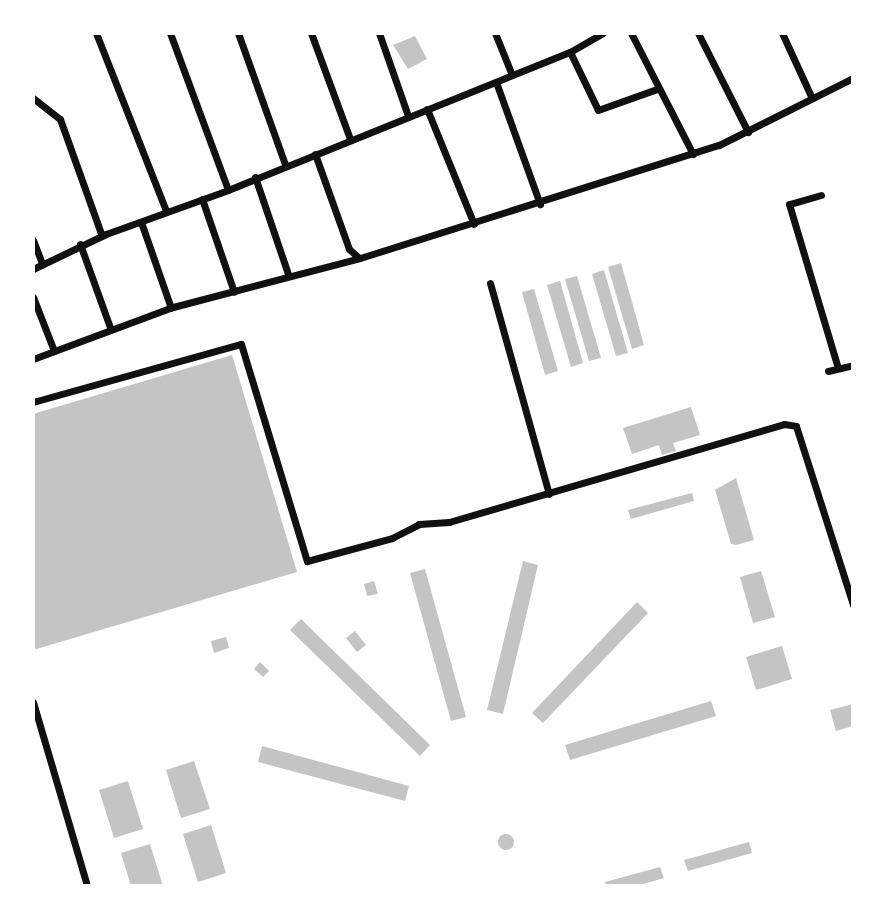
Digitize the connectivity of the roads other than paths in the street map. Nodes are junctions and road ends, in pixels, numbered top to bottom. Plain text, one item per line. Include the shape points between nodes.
1 (96, 33) edge
2 (170, 33) edge
3 (238, 33) edge
4 (311, 33) edge
5 (379, 33) edge
6 (495, 33) edge
7 (603, 33) edge
8 (631, 33) edge
9 (698, 33) edge
10 (782, 33) edge
11 (592, 36) edge
12 (570, 52) junction
13 (512, 75) junction
14 (853, 78) edge
15 (496, 82) junction
16 (657, 89) junction
17 (811, 96) junction
18 (33, 97) edge
19 (427, 109) junction
20 (408, 116) junction
21 (748, 132) junction
22 (350, 139) junction
23 (315, 154) junction
24 (693, 154) junction
25 (285, 164) junction
26 (255, 177) junction
27 (228, 190) junction
28 (821, 195) dead end
29 (202, 199) junction
30 (540, 204) junction
31 (166, 211) junction
32 (141, 222) junction
33 (474, 224) junction
34 (102, 236) junction
35 (33, 240) edge
36 (80, 244) junction
37 (360, 258) junction
38 (42, 264) junction
39 (33, 269) edge
40 (288, 274) junction
41 (490, 283) dead end
42 (234, 292) junction
43 (33, 297) edge
44 (172, 308) junction
45 (111, 330) junction
46 (54, 351) junction
47 (33, 359) edge
48 (853, 365) edge
49 (838, 368) junction
50 (828, 371) dead end
51 (33, 401) edge
52 (549, 494) junction
53 (853, 605) edge
54 (33, 702) edge
55 (87, 886) edge

1 - 31 street
2 - 27 street
3 - 25 street
4 - 22 street
5 - 20 street
6 - 13 street
7 - 11 street
8 - 16 street
9 - 21 street
10 - 17 street
11 - 12 street
12 - 13 street
12 - 16 street via 598,110
13 - 15 street
14 - 17 street
15 - 19 street
15 - 30 street
16 - 24 street
17 - 21 street
18 - 34 street via 60,119
19 - 20 street
19 - 33 street
20 - 22 street
21 - 24 street
22 - 23 street
23 - 25 street
23 - 37 street via 349,249
24 - 30 street
25 - 26 street
26 - 27 street
26 - 40 street
27 - 29 street
28 - 49 street via 789,204
29 - 31 street
29 - 42 street
30 - 33 street
31 - 32 street
32 - 34 street
32 - 44 street
33 - 37 street
34 - 36 street
35 - 38 street
36 - 38 street
36 - 45 street
37 - 40 street
38 - 39 street
40 - 42 street
41 - 52 street
42 - 44 street
43 - 46 street
44 - 45 street
45 - 46 street
46 - 47 street
48 - 49 street
49 - 50 street
51 - 52 street via 241,344 307,561 392,538 419,524 449,522
52 - 53 street via 784,424 796,426
54 - 55 street

